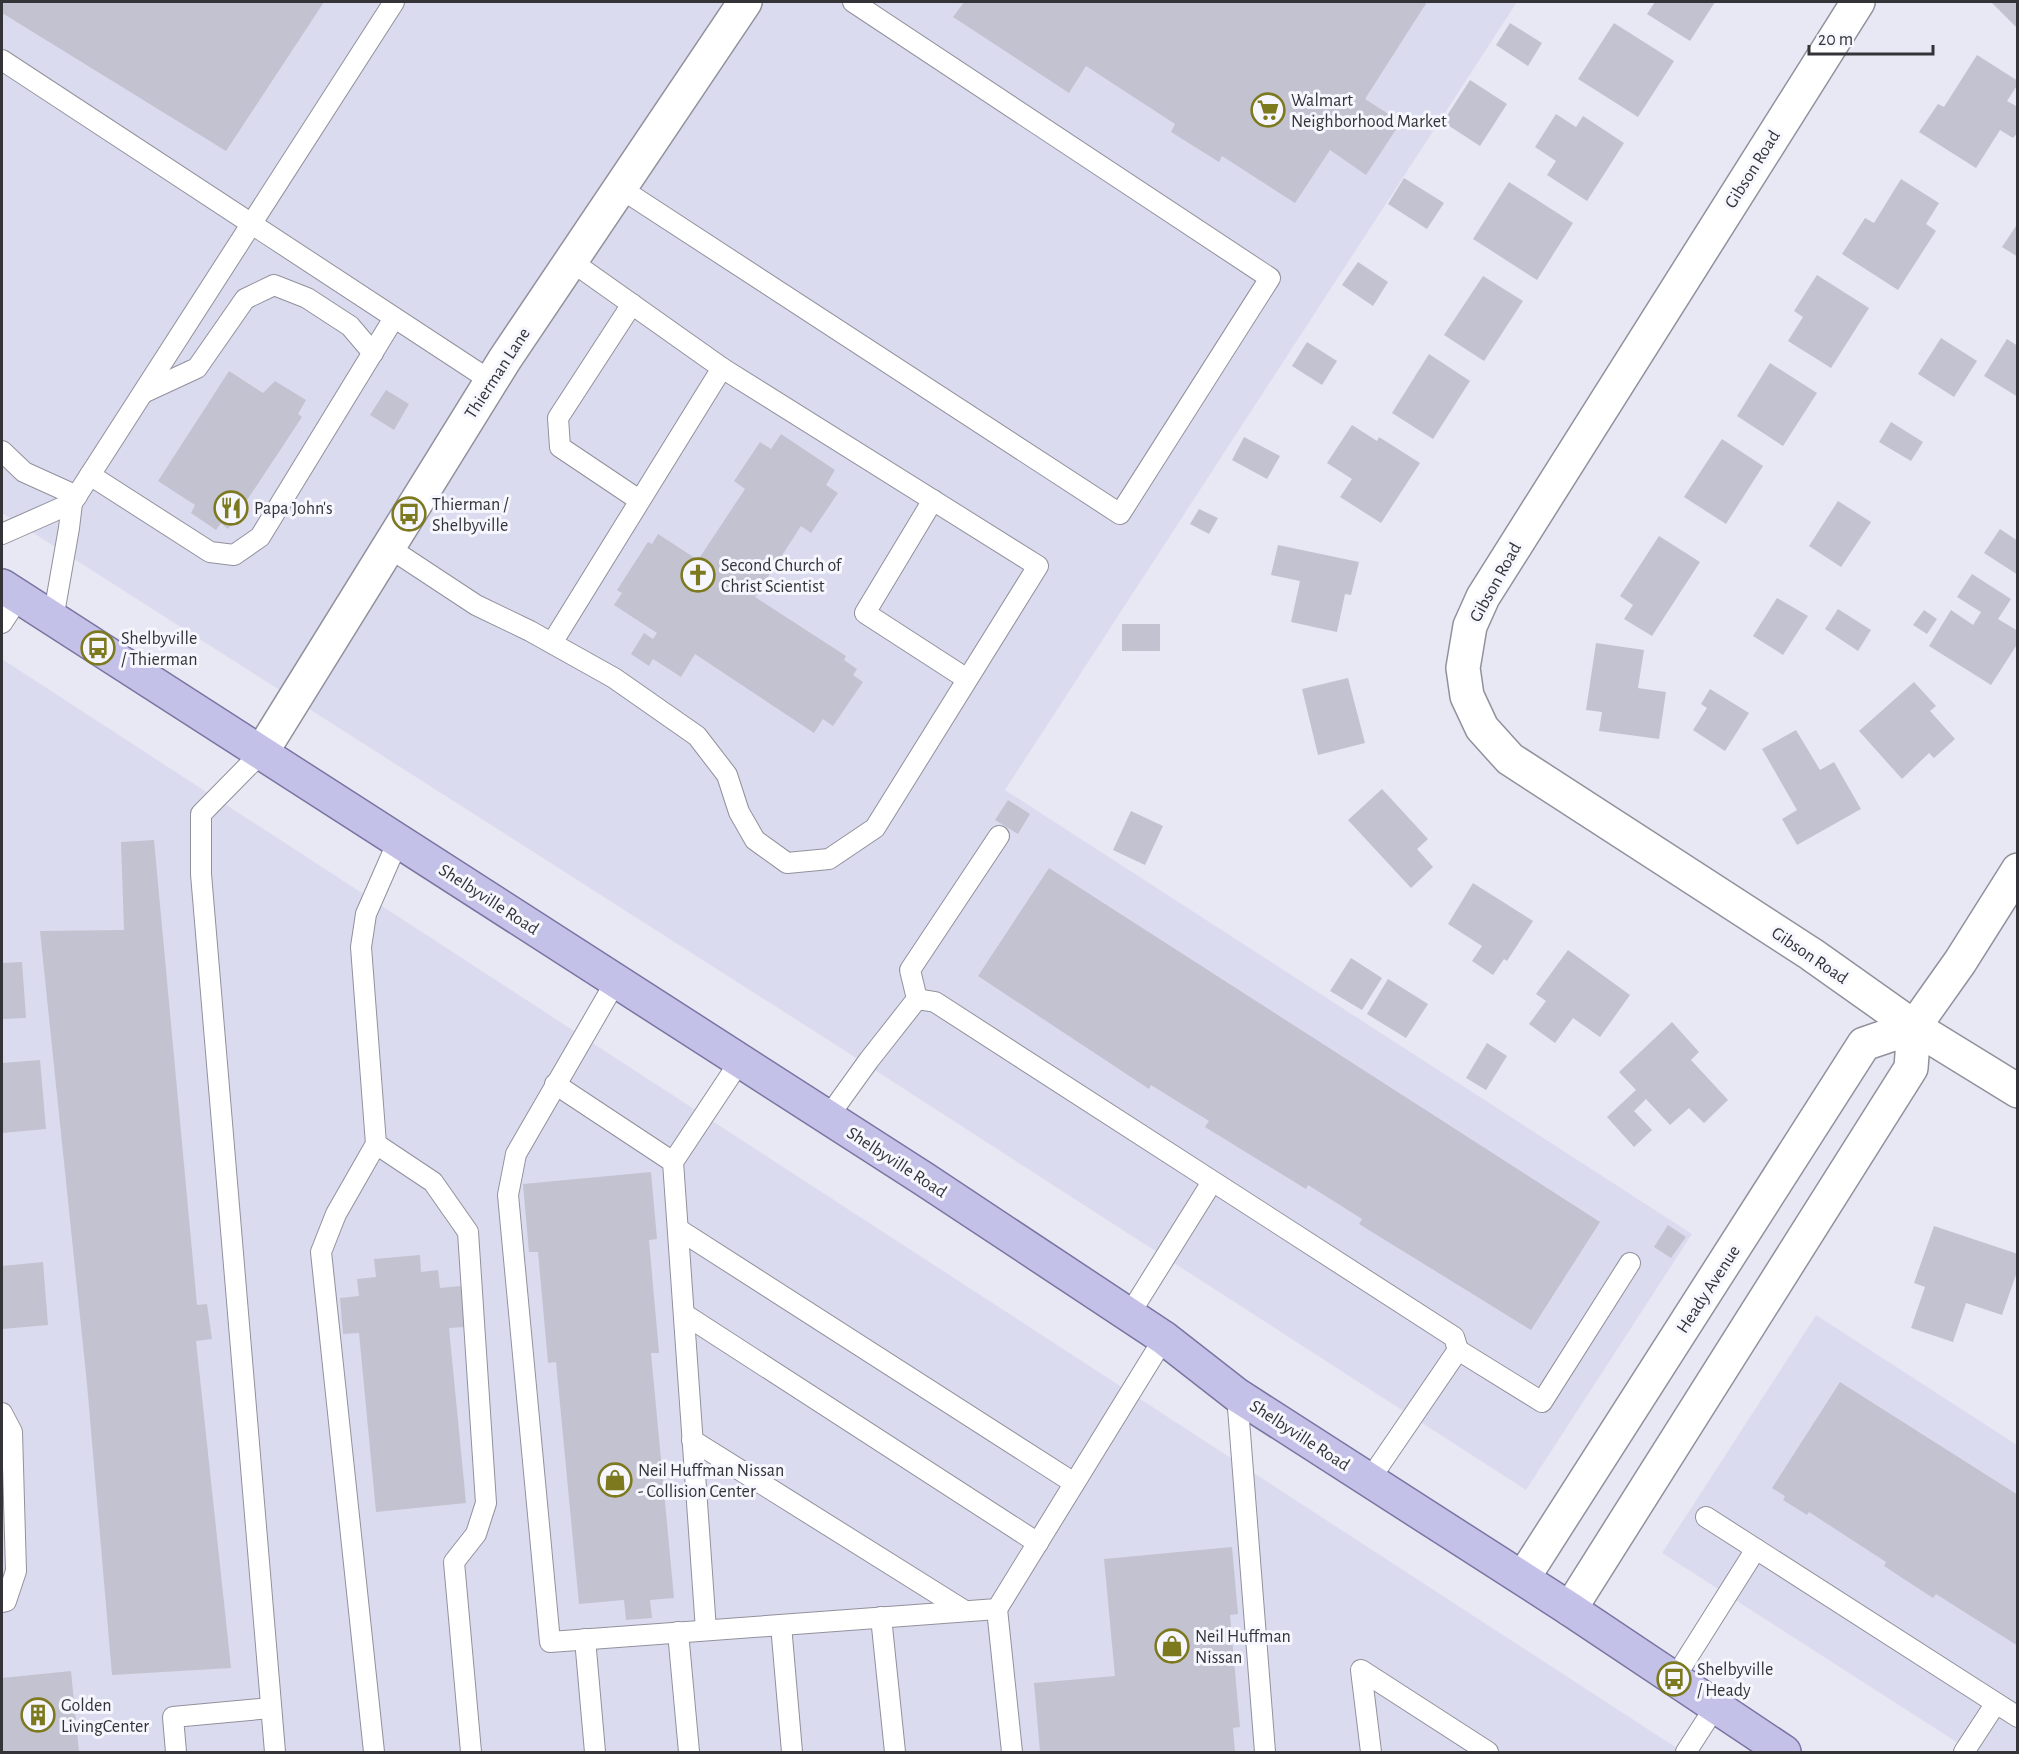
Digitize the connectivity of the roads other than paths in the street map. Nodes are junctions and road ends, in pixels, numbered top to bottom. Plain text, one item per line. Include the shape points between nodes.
1 (394, 2) edge
2 (745, 2) edge
3 (853, 2) edge
4 (1858, 2) edge
5 (882, 10) edge
6 (2, 60) edge
7 (620, 188) junction
8 (252, 224) junction
9 (571, 261) junction
10 (632, 304) junction
11 (394, 318) junction
12 (373, 353) junction
13 (722, 368) junction
14 (491, 381) junction
15 (143, 393) junction
16 (2, 451) edge
17 (90, 475) junction
18 (74, 499) junction
19 (639, 500) junction
20 (933, 500) junction
21 (2, 534) edge
22 (388, 547) junction
23 (8, 602) edge
24 (53, 619) junction
25 (552, 642) junction
26 (968, 680) junction
27 (261, 753) junction
28 (999, 836) dead end
29 (398, 841) junction
30 (2018, 870) edge
31 (616, 981) junction
32 (917, 999) junction
33 (1914, 1027) junction
34 (740, 1061) junction
35 (555, 1084) junction
36 (2018, 1091) edge
37 (828, 1117) junction
38 (376, 1144) junction
39 (673, 1162) junction
40 (1212, 1182) junction
41 (678, 1229) junction
42 (1630, 1263) dead end
43 (684, 1314) junction
44 (1129, 1315) junction
45 (1164, 1338) junction
46 (1458, 1350) junction
47 (1237, 1395) junction
48 (2, 1413) edge
49 (692, 1440) junction
50 (1370, 1479) junction
51 (1074, 1483) junction
52 (1706, 1517) dead end
53 (1038, 1543) junction
54 (1756, 1549) junction
55 (1523, 1578) junction
56 (2, 1602) edge
57 (998, 1609) junction
58 (1570, 1609) junction
59 (965, 1611) junction
60 (881, 1617) junction
61 (781, 1625) junction
62 (706, 1630) junction
63 (678, 1632) junction
64 (585, 1639) junction
65 (1674, 1679) junction
66 (1996, 1703) junction
67 (1715, 1707) junction
68 (271, 1708) junction
69 (2018, 1717) edge
70 (176, 1752) edge
71 (275, 1752) edge
72 (374, 1752) edge
73 (471, 1752) edge
74 (595, 1752) edge
75 (689, 1752) edge
76 (792, 1752) edge
77 (895, 1752) edge
78 (1012, 1752) edge
79 (1264, 1752) edge
80 (1371, 1752) edge
81 (1488, 1752) edge
82 (1686, 1752) edge
83 (1784, 1752) edge
84 (1964, 1752) edge

1 - 8 lane
2 - 7 street, Thierman Lane
3 - 5 lane
4 - 33 street, Gibson Road via 1483,597 1470,626 1463,668 1467,696 1482,728 1510,759 1801,948
5 - 7 lane via 1270,278 1120,514
6 - 8 lane
7 - 9 street, Thierman Lane
8 - 11 lane
8 - 15 lane
9 - 10 lane
9 - 14 street, Thierman Lane
10 - 13 lane
10 - 19 lane via 558,418 560,447
11 - 12 lane
11 - 14 lane
12 - 15 lane via 350,326 307,298 274,285 245,299 197,368
12 - 17 lane via 260,537 234,555 210,552
13 - 19 lane
13 - 20 lane
14 - 22 street, Thierman Lane
15 - 17 lane
16 - 18 lane via 24,472
17 - 18 lane
18 - 21 lane
18 - 24 lane
19 - 25 lane
20 - 26 lane via 865,613
20 - 26 lane via 1038,566
22 - 25 lane via 476,605
22 - 27 street, Thierman Lane
23 - 24 main road, Shelbyville Road
24 - 27 main road, Shelbyville Road
25 - 26 lane via 614,678 697,736 727,775 739,812 755,840 787,863 829,859 876,828
27 - 29 main road, Shelbyville Road
27 - 68 lane via 201,814 201,864
28 - 32 lane via 910,970
29 - 31 main road, Shelbyville Road
29 - 38 lane via 366,915 361,947
30 - 33 street
31 - 34 main road, Shelbyville Road
31 - 35 lane
32 - 37 lane
32 - 40 lane via 935,1002
33 - 36 street, Gibson Road
33 - 55 street, Heady Avenue via 1864,1044
33 - 58 street via 1911,1068
34 - 37 main road, Shelbyville Road
34 - 39 lane
35 - 39 lane
35 - 64 lane via 516,1154 508,1195 550,1642
37 - 44 main road, Shelbyville Road
38 - 72 lane via 336,1214 321,1251
38 - 73 lane via 433,1182 468,1232 486,1503 476,1534 454,1562
39 - 41 lane
40 - 44 lane
40 - 46 lane via 1454,1337
41 - 43 lane
41 - 51 lane
42 - 46 lane via 1542,1402
43 - 49 lane
43 - 53 lane
44 - 45 main road, Shelbyville Road
45 - 47 main road, Shelbyville Road
45 - 51 lane
46 - 50 lane
47 - 50 main road, Shelbyville Road
47 - 79 lane
48 - 56 lane via 12,1432 16,1571 6,1601
49 - 59 lane
49 - 62 lane
50 - 55 main road, Shelbyville Road
51 - 53 lane
52 - 54 lane
53 - 57 lane
54 - 65 lane
54 - 66 lane
55 - 58 main road, Shelbyville Road
57 - 59 lane
57 - 78 lane
58 - 65 main road, Shelbyville Road
59 - 60 lane
60 - 61 lane
60 - 77 lane
61 - 62 lane
61 - 76 lane
62 - 63 lane
63 - 64 lane
63 - 75 lane
64 - 74 lane
65 - 67 main road, Shelbyville Road
66 - 69 lane
66 - 84 lane
67 - 82 lane
67 - 83 main road, Shelbyville Road
68 - 70 lane via 173,1717
68 - 71 lane
80 - 81 lane via 1361,1670

